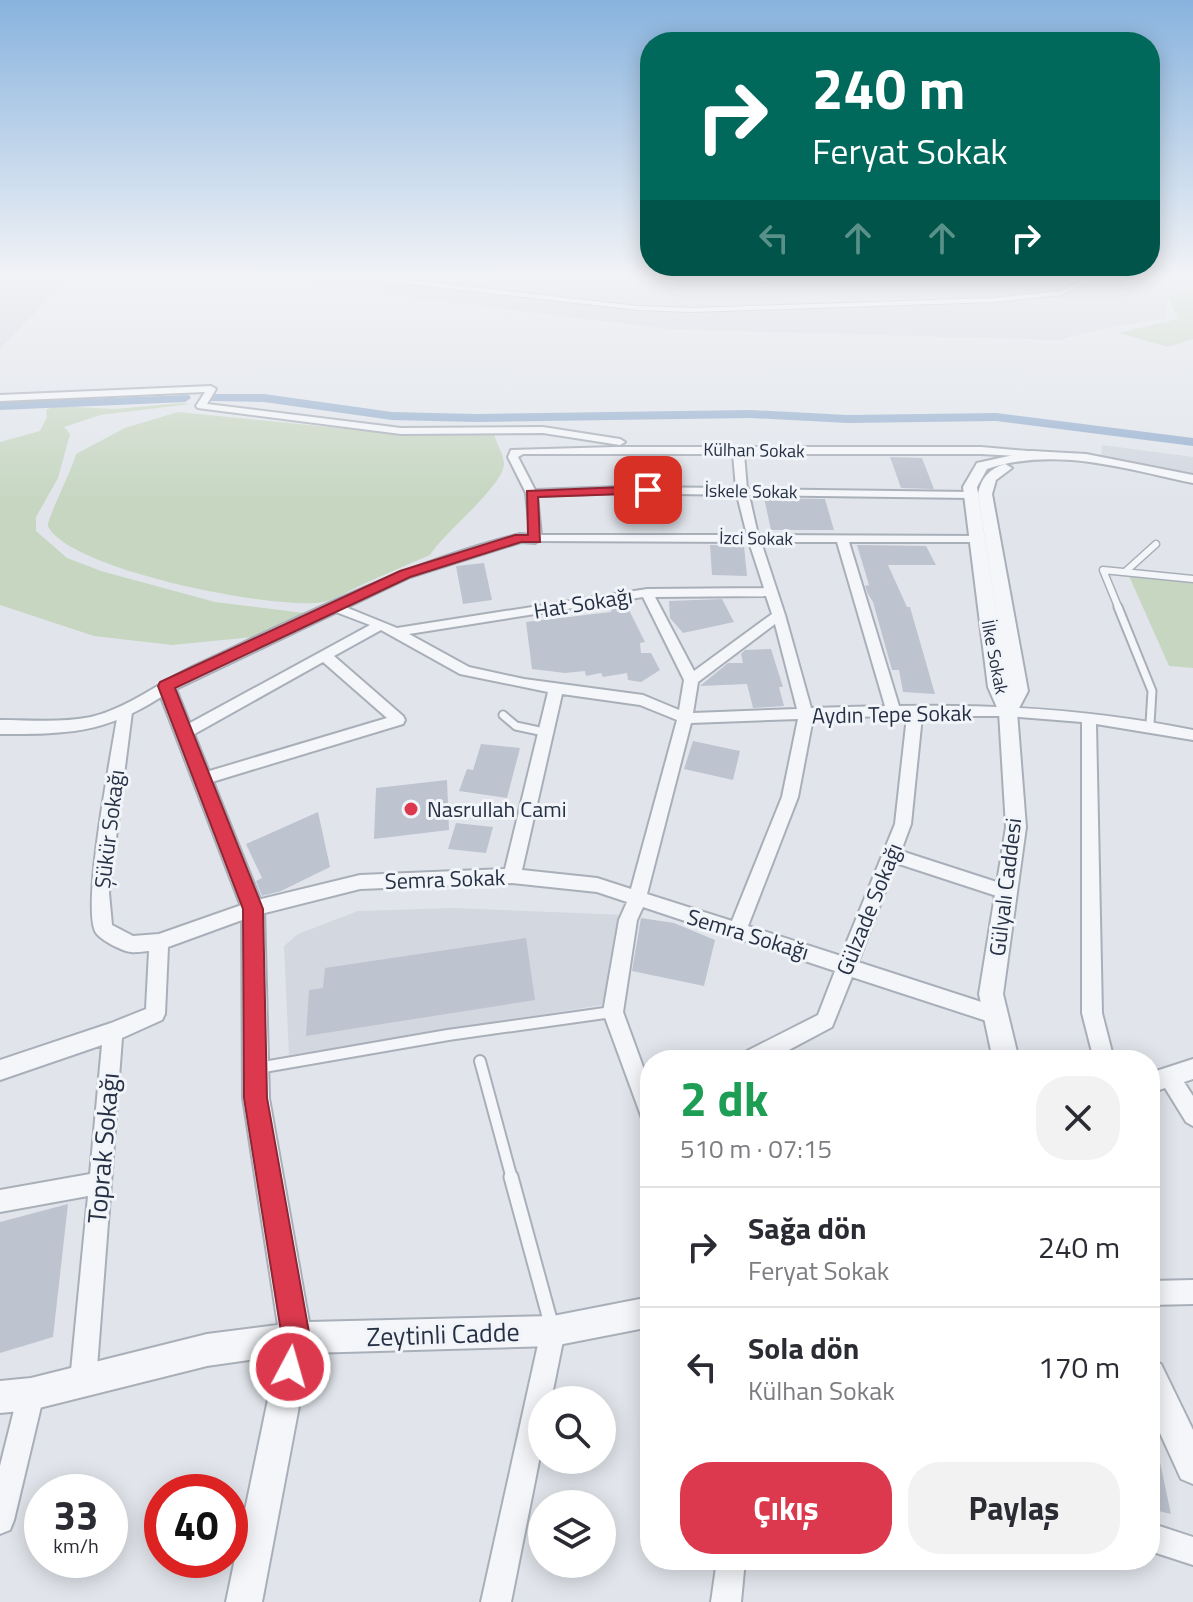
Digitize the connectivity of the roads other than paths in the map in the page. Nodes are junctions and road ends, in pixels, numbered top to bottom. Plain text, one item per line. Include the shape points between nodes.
1 (0, 398) edge
2 (661, 449) junction
3 (738, 450) junction
4 (1036, 454) junction
5 (1193, 479) edge
6 (1193, 486) edge
7 (742, 491) junction
8 (531, 493) junction
9 (970, 495) junction
10 (753, 537) junction
11 (977, 538) junction
12 (535, 539) junction
13 (842, 539) junction
14 (994, 540) junction
15 (1156, 544) dead end
16 (1125, 572) junction
17 (1193, 579) edge
18 (771, 592) junction
19 (647, 593) junction
20 (333, 606) junction
21 (779, 615) junction
22 (381, 624) junction
23 (396, 632) junction
24 (324, 655) junction
25 (691, 680) junction
26 (166, 686) junction
27 (556, 688) junction
28 (125, 712) junction
29 (1008, 712) junction
30 (894, 713) junction
31 (915, 713) junction
32 (503, 715) dead end
33 (806, 715) junction
34 (685, 718) junction
35 (1089, 719) junction
36 (1150, 724) junction
37 (0, 727) edge
38 (544, 732) junction
39 (184, 733) junction
40 (1193, 735) edge
41 (202, 779) junction
42 (891, 855) junction
43 (512, 876) junction
44 (1006, 892) junction
45 (637, 900) junction
46 (253, 909) junction
47 (738, 930) junction
48 (159, 942) junction
49 (845, 964) junction
50 (613, 1012) junction
51 (996, 1015) junction
52 (113, 1032) junction
53 (769, 1050) edge
54 (1004, 1050) edge
55 (1101, 1050) edge
56 (480, 1061) dead end
57 (256, 1069) junction
58 (1193, 1069) edge
59 (0, 1070) edge
60 (1160, 1080) edge
61 (640, 1086) edge
62 (1193, 1115) edge
63 (100, 1183) junction
64 (1, 1205) edge
65 (1193, 1292) edge
66 (1160, 1293) edge
67 (640, 1314) edge
68 (553, 1331) junction
69 (296, 1338) junction
70 (83, 1381) junction
71 (15, 1396) edge
72 (1160, 1396) edge
73 (1193, 1467) edge
74 (0, 1520) edge
75 (1160, 1540) edge
76 (1193, 1551) edge
77 (730, 1570) edge
78 (244, 1602) edge
79 (496, 1602) edge
80 (726, 1602) edge

1 - 2 street via 211,389 201,406 401,431 543,430
2 - 3 street, Külhan Sokak
2 - 8 street, Külhan Sokak via 515,452 515,465
3 - 4 street, Külhan Sokak via 997,449
3 - 7 street
4 - 5 street
4 - 9 street via 1017,454 982,466
6 - 14 street, İlke Sokak via 1067,464 1010,466 994,472 987,482
7 - 8 street, İskele Sokak
7 - 9 street, İskele Sokak
7 - 10 street
8 - 12 street, Külhan Sokak
9 - 11 street, İlke Sokak
10 - 12 street, İzci Sokak
10 - 13 street, İzci Sokak
10 - 18 street
11 - 13 street, İzci Sokak
11 - 14 street
11 - 29 street, İlke Sokak via 997,687
12 - 20 street via 520,538 405,574
13 - 30 street
14 - 29 street, İlke Sokak via 1019,691
15 - 16 lane
16 - 17 lane
16 - 36 lane via 1103,570 1152,691
18 - 19 street, Hat Sokağı
18 - 21 street
19 - 23 street, Hat Sokağı
19 - 25 street
20 - 22 street
20 - 26 street
21 - 25 street
21 - 33 street
22 - 23 street
22 - 24 street
23 - 27 street via 465,671
24 - 39 street
24 - 41 street via 398,720
25 - 34 street
26 - 28 street
26 - 39 street
27 - 34 street via 643,700
27 - 38 street
28 - 37 street via 77,725
28 - 48 street, Şükür Sokağı via 100,893 103,929 131,944
29 - 31 street, Aydın Tepe Sokak
29 - 35 street, Aydın Tepe Sokak
29 - 44 street, Gülyalı Caddesi via 1016,827
30 - 31 street, Aydın Tepe Sokak
30 - 33 street, Aydın Tepe Sokak
31 - 42 street, Gülzade Sokağı via 903,824
32 - 38 lane via 523,729
33 - 34 street, Aydın Tepe Sokak
33 - 47 street via 790,797
34 - 45 street
35 - 36 street, Aydın Tepe Sokak
35 - 55 street via 1092,1013
36 - 40 street, Aydın Tepe Sokak
38 - 43 street
39 - 41 street
41 - 46 street
42 - 44 street
42 - 49 street, Gülzade Sokağı
43 - 45 street, Semra Sokak via 597,885
43 - 46 street, Semra Sokak via 360,882
44 - 51 street, Gülyalı Caddesi via 991,994
45 - 47 street, Semra Sokağı
45 - 50 street via 628,920
46 - 48 street, Şükür Sokağı
46 - 57 street
47 - 49 street, Semra Sokağı
48 - 52 street via 155,1014
49 - 51 street, Semra Sokağı
49 - 53 street, Gülzade Sokağı via 825,1021
50 - 57 lane
50 - 61 street
51 - 54 street, Gülyalı Caddesi
52 - 59 street, Toprak Sokağı
52 - 63 street, Toprak Sokağı
56 - 68 lane
57 - 69 street via 256,1098
58 - 60 street
60 - 62 street
63 - 64 street
63 - 70 street, Toprak Sokağı
65 - 66 street
67 - 68 street, Zeytinli Cadde
68 - 69 street, Zeytinli Cadde
68 - 79 street
69 - 70 street, Zeytinli Cadde via 207,1350
69 - 78 street
70 - 71 street, Zeytinli Cadde
71 - 74 street
72 - 73 street
75 - 76 street
77 - 80 street

